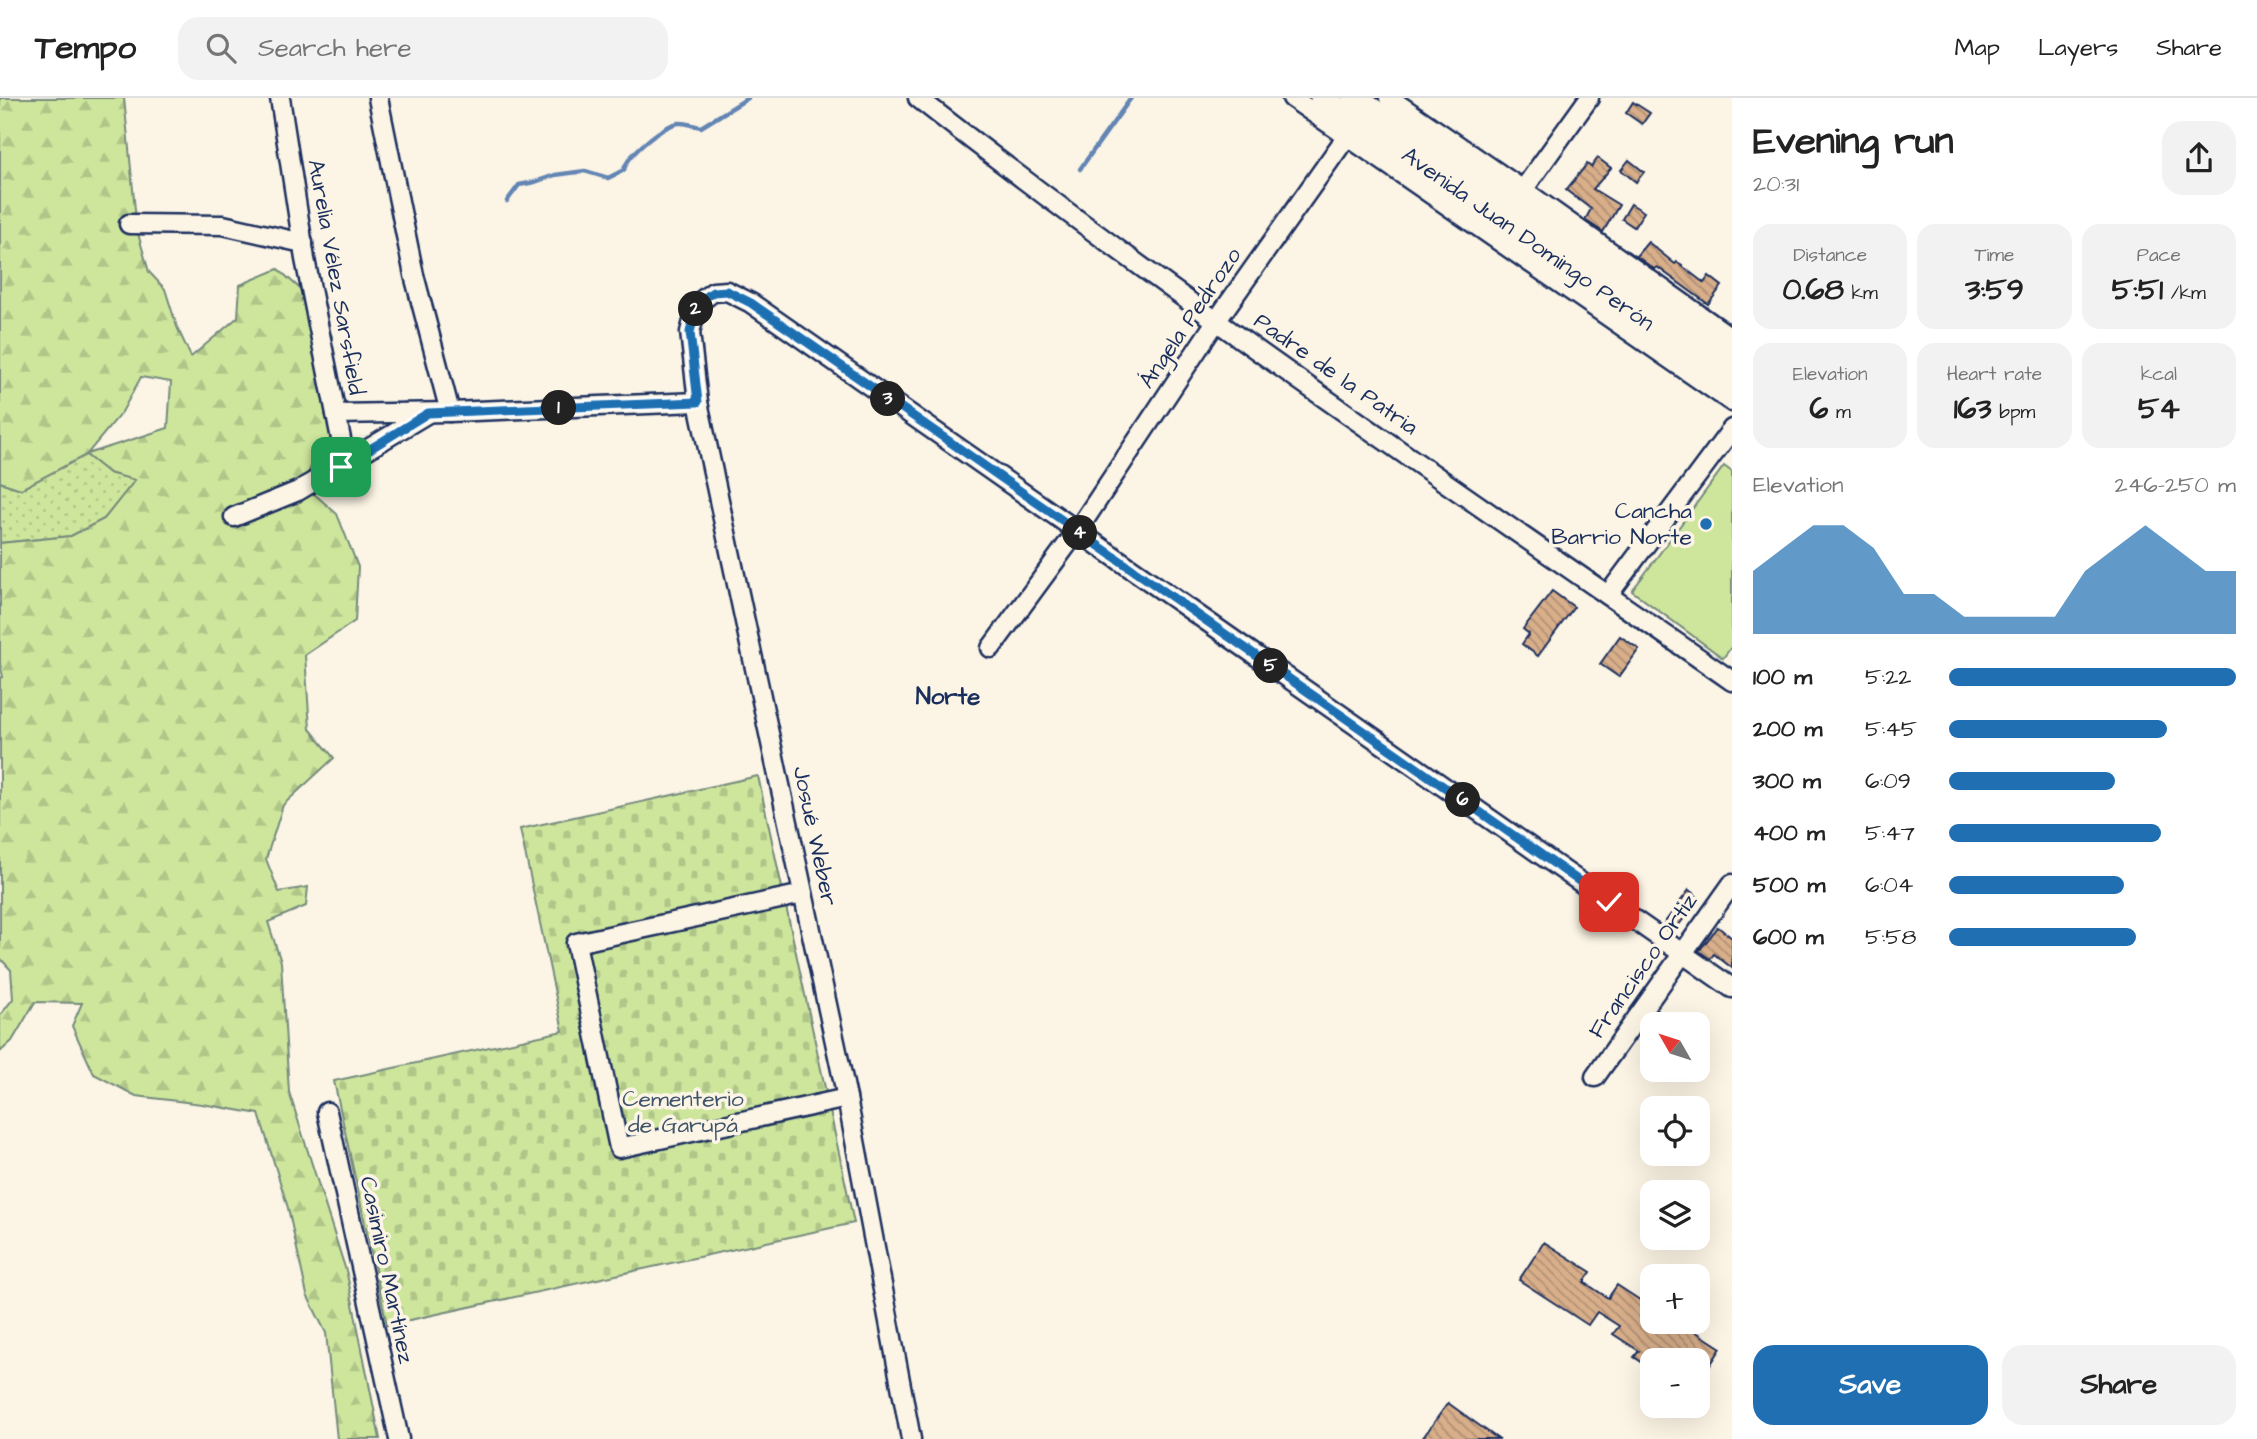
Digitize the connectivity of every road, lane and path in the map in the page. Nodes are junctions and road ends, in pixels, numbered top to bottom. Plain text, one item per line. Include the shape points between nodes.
1 (279, 98) edge
2 (378, 98) edge
3 (918, 98) edge
4 (1292, 98) edge
5 (1322, 98) edge
6 (1355, 98) edge
7 (1389, 98) edge
8 (1589, 98) edge
9 (1347, 136) junction
10 (1523, 190) junction
11 (129, 224) dead end
12 (303, 243) junction
13 (1217, 320) junction
14 (1732, 338) edge
15 (1732, 358) edge
16 (1732, 381) edge
17 (698, 402) junction
18 (1732, 402) edge
19 (450, 412) junction
20 (428, 413) junction
21 (336, 414) junction
22 (1732, 429) edge
23 (345, 464) junction
24 (234, 517) dead end
25 (1077, 531) junction
26 (1608, 595) junction
27 (991, 648) dead end
28 (1732, 681) edge
29 (1732, 884) edge
30 (803, 894) junction
31 (1681, 953) junction
32 (1732, 988) edge
33 (1595, 1077) dead end
34 (847, 1098) junction
35 (327, 1112) dead end
36 (399, 1439) edge
37 (911, 1439) edge

1 - 12 street, Aurelia Vélez Sarsfield
2 - 19 street via 414,275
3 - 13 street, Padre de la Patria via 1039,193
4 - 9 street
5 - 16 main road, Avenida Juan Domingo Perón
6 - 15 main road, Avenida Juan Domingo Perón
7 - 10 street
8 - 10 street
9 - 13 street, Ángela Pedrozo
9 - 18 street
10 - 14 street
11 - 12 street via 223,225
12 - 21 street, Aurelia Vélez Sarsfield
13 - 25 street, Ángela Pedrozo
13 - 26 street, Padre de la Patria
17 - 19 street
17 - 25 street, Josué Weber via 690,332 698,303 713,292 727,291 751,303
17 - 30 street, Josué Weber
19 - 20 street
20 - 21 street
20 - 23 street
21 - 23 street, Aurelia Vélez Sarsfield
22 - 26 street
23 - 24 street via 298,491
25 - 27 street, Ángela Pedrozo
25 - 31 street
26 - 28 street, Padre de la Patria
29 - 31 street, Francisco Ortiz
30 - 34 street, Josué Weber
30 - 34 street via 576,943 613,1121 619,1148
31 - 32 street
31 - 33 street, Francisco Ortiz
34 - 37 street, Josué Weber
35 - 36 street, Casimiro Martínez

